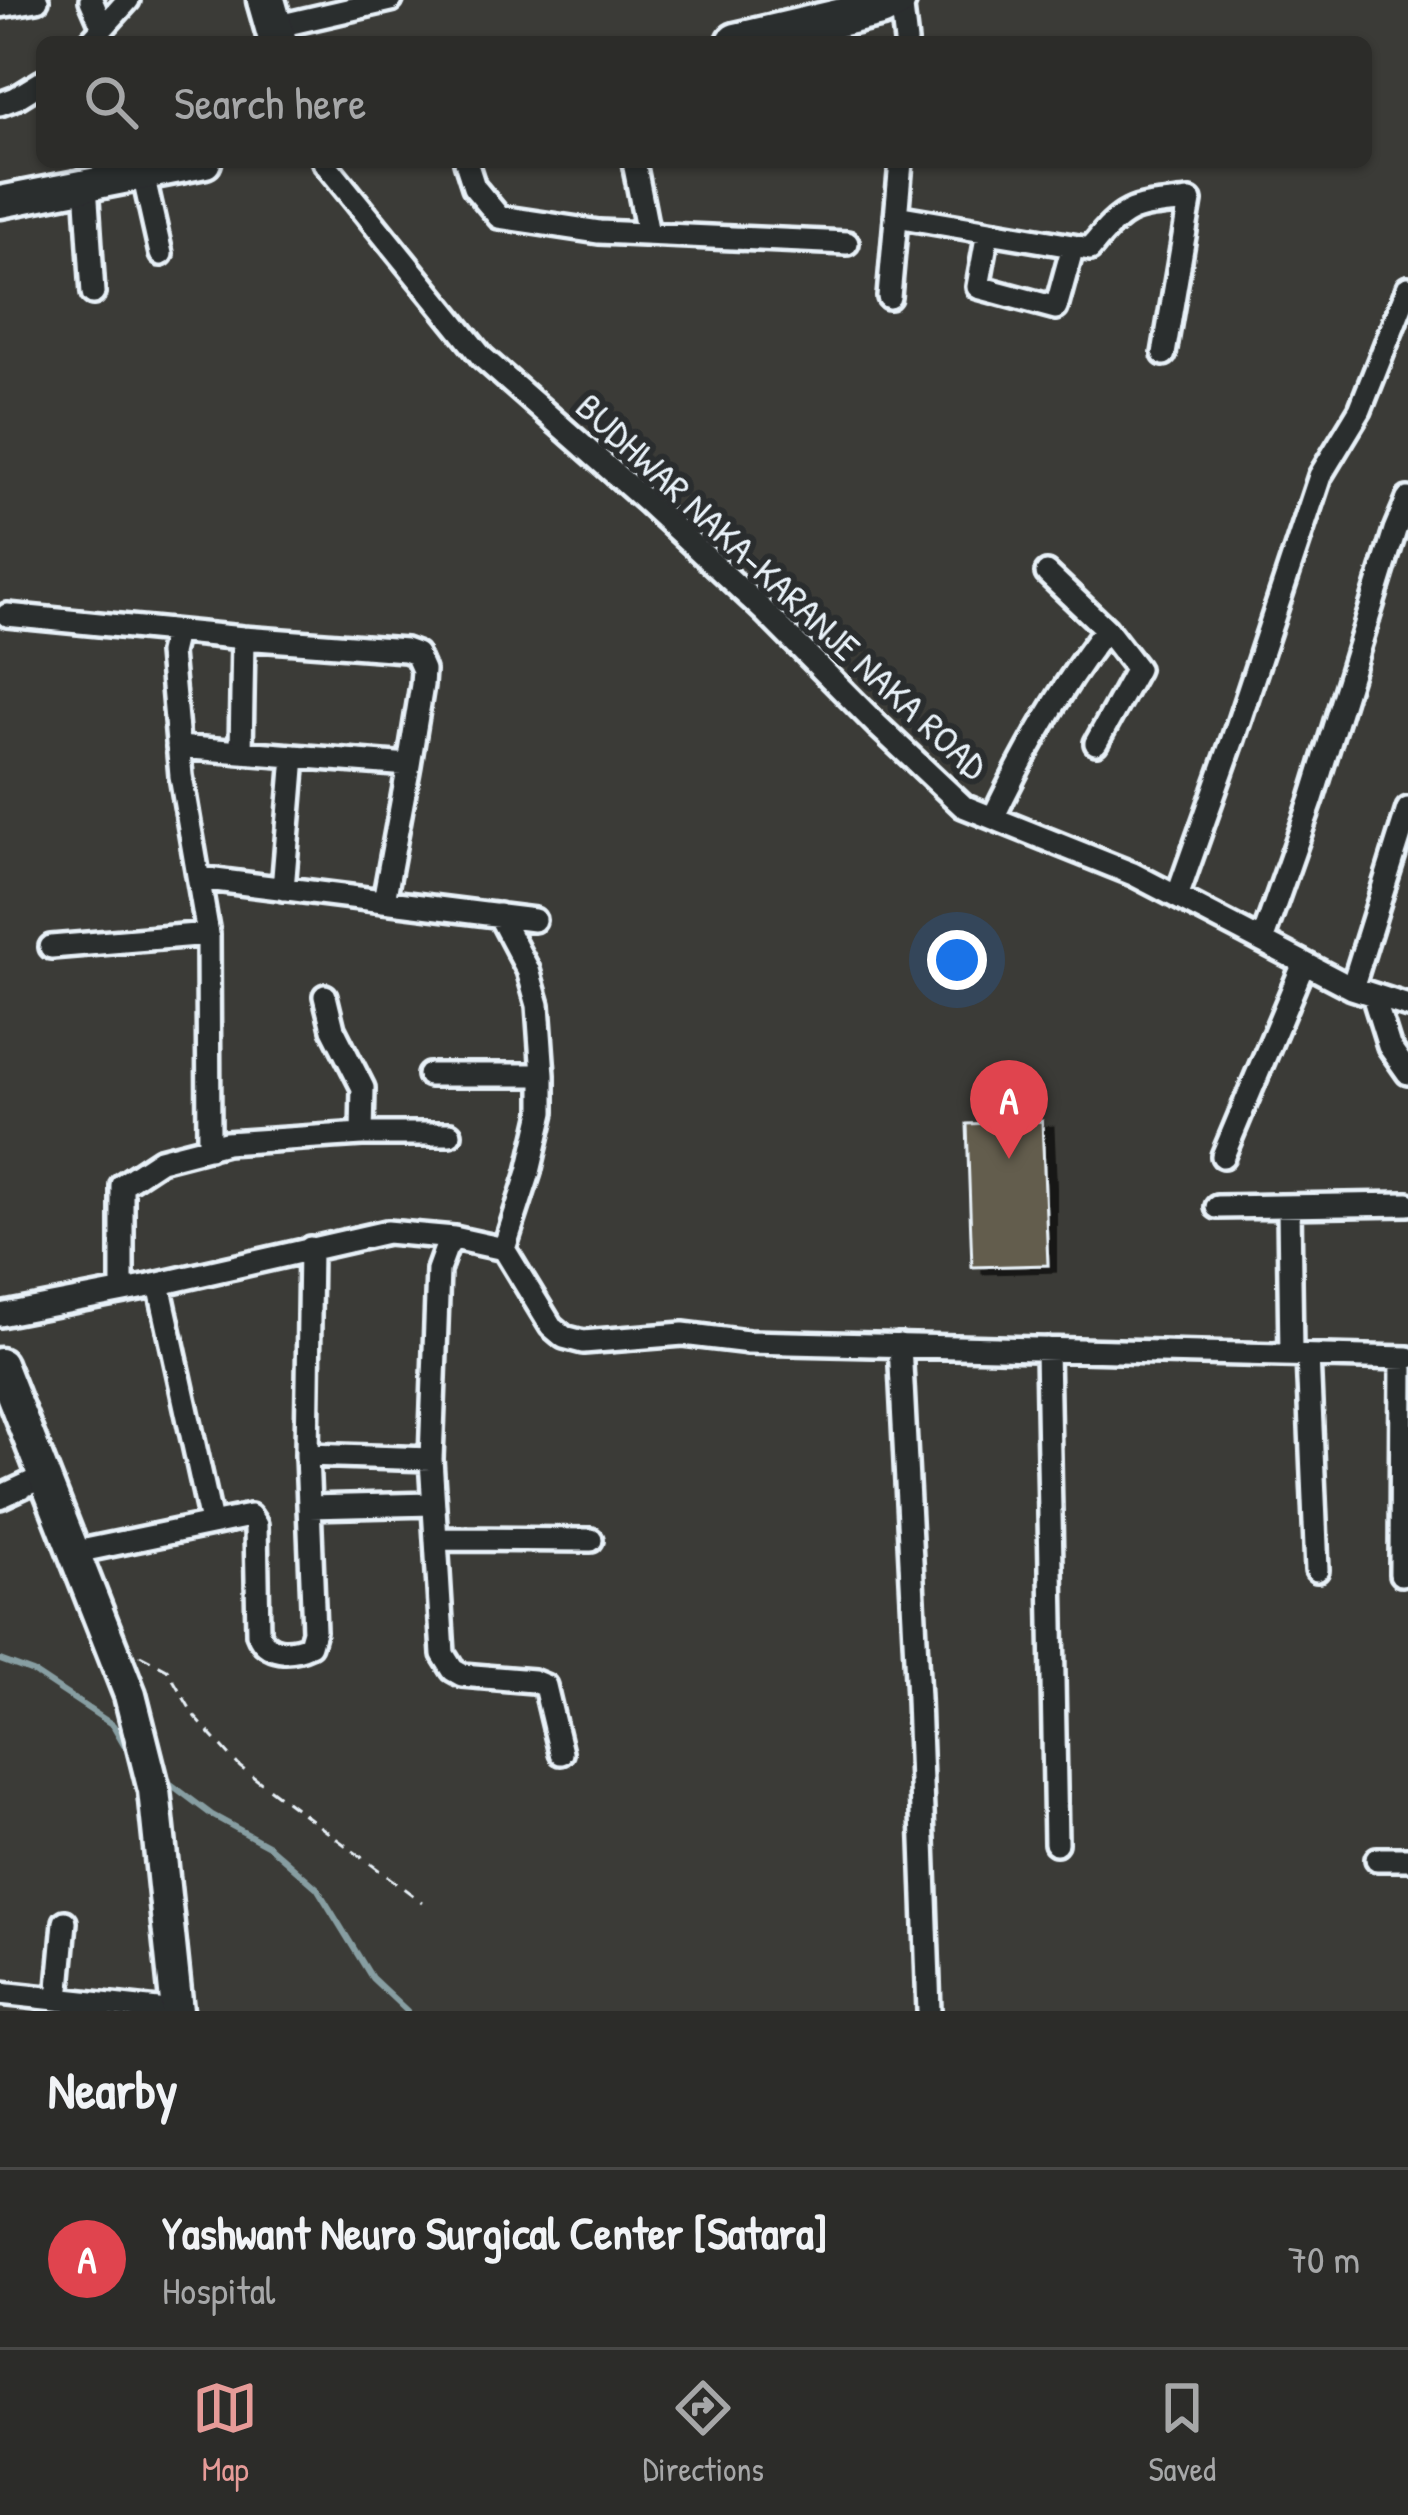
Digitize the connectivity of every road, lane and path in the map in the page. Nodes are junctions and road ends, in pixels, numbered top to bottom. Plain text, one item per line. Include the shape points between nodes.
1 (37, 0) edge
2 (91, 0) edge
3 (128, 0) edge
4 (391, 0) edge
5 (899, 0) edge
6 (0, 6) edge
7 (273, 23) edge
8 (96, 35) edge
9 (788, 36) edge
10 (905, 36) edge
11 (36, 85) edge
12 (0, 104) edge
13 (174, 168) edge
14 (329, 168) edge
15 (468, 168) edge
16 (635, 168) edge
17 (900, 168) edge
18 (143, 174) junction
19 (94, 176) edge
20 (0, 202) edge
21 (896, 216) junction
22 (988, 232) junction
23 (648, 234) junction
24 (847, 243) dead end
25 (1073, 246) junction
26 (161, 254) dead end
27 (1408, 287) edge
28 (94, 293) dead end
29 (889, 297) dead end
30 (1164, 354) dead end
31 (1408, 499) edge
32 (1047, 573) dead end
33 (7, 615) dead end
34 (1106, 629) junction
35 (175, 632) junction
36 (243, 638) junction
37 (1096, 743) dead end
38 (178, 747) junction
39 (241, 752) junction
40 (294, 756) junction
41 (409, 765) junction
42 (1408, 809) edge
43 (993, 818) junction
44 (199, 878) junction
45 (283, 889) junction
46 (1178, 897) junction
47 (384, 901) junction
48 (499, 915) junction
49 (534, 920) dead end
50 (208, 934) junction
51 (1262, 941) junction
52 (51, 947) dead end
53 (1304, 963) junction
54 (1362, 992) junction
55 (325, 996) dead end
56 (1408, 1006) edge
57 (1408, 1073) edge
58 (429, 1075) dead end
59 (543, 1075) junction
60 (362, 1134) junction
61 (450, 1134) dead end
62 (209, 1148) junction
63 (1223, 1156) dead end
64 (1408, 1204) edge
65 (1289, 1206) junction
66 (1217, 1207) dead end
67 (454, 1238) junction
68 (310, 1249) junction
69 (504, 1249) junction
70 (159, 1284) junction
71 (122, 1291) junction
72 (0, 1315) edge
73 (900, 1346) junction
74 (1048, 1349) junction
75 (1300, 1356) junction
76 (1405, 1358) edge
77 (0, 1364) edge
78 (307, 1455) junction
79 (431, 1459) junction
80 (45, 1476) junction
81 (0, 1497) edge
82 (434, 1504) junction
83 (308, 1507) junction
84 (211, 1522) junction
85 (436, 1539) junction
86 (591, 1540) dead end
87 (76, 1552) junction
88 (1318, 1570) dead end
89 (1401, 1574) dead end
90 (114, 1654) junction
91 (561, 1753) dead end
92 (1056, 1843) dead end
93 (1377, 1859) dead end
94 (1408, 1859) edge
95 (422, 1902) dead end
96 (65, 1922) dead end
97 (0, 1994) edge
98 (58, 2000) junction
99 (166, 2011) edge
100 (177, 2011) edge
101 (929, 2011) edge

1 - 6 street
2 - 8 street
3 - 8 street
4 - 7 street
5 - 9 main road
5 - 10 street
11 - 12 street
13 - 18 main road
14 - 43 street, BUDHWAR NAKA-KARANJE NAKA ROAD via 482,357 648,502 963,806
15 - 23 street via 473,188 499,217
16 - 23 street
17 - 21 street
18 - 19 main road
18 - 26 street
19 - 20 main road
19 - 28 street
21 - 22 street
21 - 29 street
22 - 25 street
22 - 25 street via 978,287 1057,308
23 - 24 street
25 - 30 street via 1090,249 1113,220 1138,207 1190,201
27 - 46 street via 1360,410 1320,476
31 - 51 street
32 - 34 street
33 - 35 street
34 - 37 street via 1137,669
34 - 43 street via 1061,691
35 - 36 street
35 - 38 street
36 - 39 street
36 - 41 street via 416,654 423,670
38 - 39 street
38 - 44 street
39 - 40 street
40 - 41 street
40 - 45 street
41 - 47 street
42 - 54 street
43 - 46 street, BUDHWAR NAKA-KARANJE NAKA ROAD
44 - 45 street
44 - 50 street
45 - 47 street
46 - 51 street, BUDHWAR NAKA-KARANJE NAKA ROAD
47 - 48 street
48 - 49 street
48 - 59 street via 538,1004
50 - 52 street
50 - 62 street
51 - 53 street, BUDHWAR NAKA-KARANJE NAKA ROAD
53 - 54 street, BUDHWAR NAKA-KARANJE NAKA ROAD
53 - 63 street
54 - 56 street, BUDHWAR NAKA-KARANJE NAKA ROAD
54 - 57 street
55 - 60 street via 363,1088
58 - 59 street
59 - 69 street via 543,1112
60 - 61 street
60 - 62 street
62 - 71 street via 160,1160 122,1186
64 - 65 street
65 - 66 street
65 - 75 street
67 - 68 street via 387,1232
67 - 69 street
67 - 79 street via 438,1270
68 - 70 street
68 - 78 street
69 - 73 street via 551,1326 583,1342 683,1334
70 - 71 street
70 - 84 street
71 - 72 street
73 - 74 street
73 - 101 street
74 - 75 street
74 - 92 street
75 - 76 street
75 - 88 street
76 - 89 street
77 - 80 main road
78 - 79 street
78 - 83 street
79 - 82 street
80 - 81 street
80 - 87 main road
82 - 83 street
82 - 85 street
83 - 84 street via 314,1631 310,1645 278,1652 258,1633 253,1518
84 - 87 street
85 - 86 street
85 - 91 street via 447,1663 462,1675 545,1686
87 - 90 main road
90 - 95 path via 144,1655 167,1670 240,1767
90 - 100 main road via 154,1790
93 - 94 street
96 - 98 street
97 - 98 street
98 - 99 street

